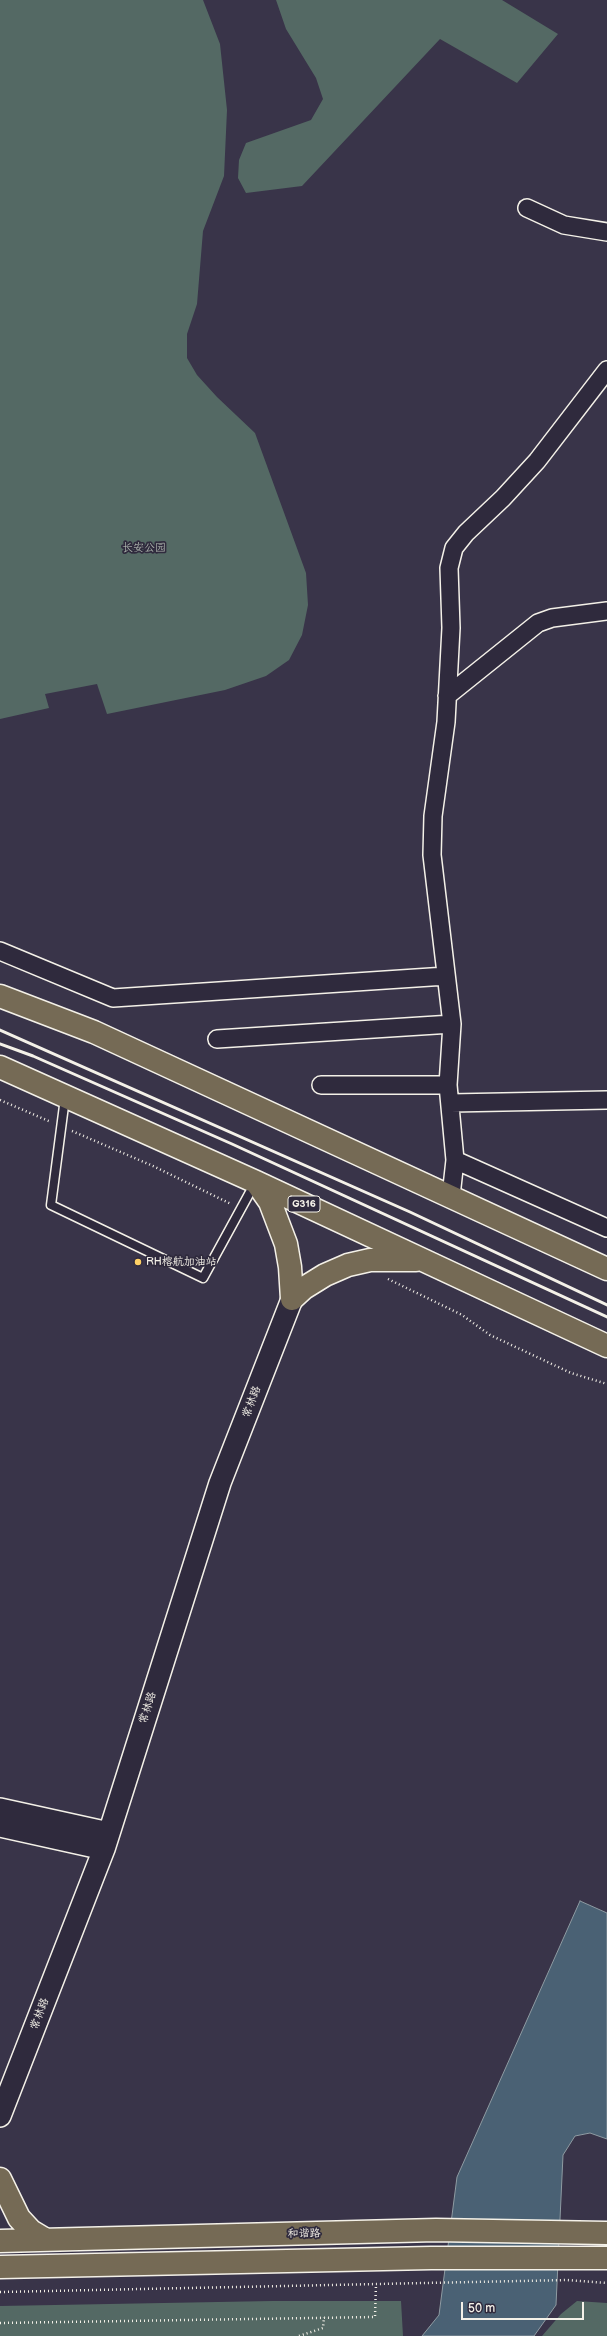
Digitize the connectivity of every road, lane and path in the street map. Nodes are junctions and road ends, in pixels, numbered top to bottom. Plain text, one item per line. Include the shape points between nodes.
1 (527, 208) dead end
2 (607, 232) edge
3 (607, 370) edge
4 (607, 611) edge
5 (447, 696) junction
6 (0, 951) edge
7 (446, 976) junction
8 (0, 996) edge
9 (452, 1024) junction
10 (217, 1039) dead end
11 (0, 1067) edge
12 (448, 1085) junction
13 (322, 1086) dead end
14 (65, 1095) junction
15 (0, 1100) edge
16 (607, 1100) edge
17 (451, 1103) junction
18 (61, 1127) junction
19 (455, 1160) junction
20 (256, 1182) junction
21 (451, 1196) junction
22 (240, 1208) junction
23 (607, 1228) edge
24 (424, 1261) junction
25 (607, 1268) edge
26 (384, 1277) dead end
27 (292, 1300) junction
28 (607, 1346) edge
29 (607, 1384) edge
30 (0, 1809) edge
31 (0, 1826) edge
32 (106, 1841) junction
33 (0, 2116) edge
34 (0, 2179) edge
35 (607, 2233) edge
36 (0, 2240) edge
37 (46, 2240) junction
38 (607, 2258) edge
39 (0, 2267) edge
40 (607, 2283) edge
41 (376, 2284) junction
42 (0, 2292) edge
43 (324, 2318) junction
44 (0, 2324) edge
45 (299, 2336) edge

1 - 2 street via 564,225
3 - 5 street via 537,462 454,548 449,568 451,628
4 - 5 street via 552,618 538,623
5 - 7 street via 433,816 432,855
6 - 7 street via 113,998
7 - 9 street
8 - 21 main road via 94,1032
9 - 10 street
9 - 12 street
11 - 14 main road, G316
12 - 13 street
12 - 17 street
14 - 18 lane
14 - 20 main road, G316
15 - 18 path
16 - 17 street
17 - 19 street
18 - 22 path via 153,1166
18 - 22 lane via 52,1205 203,1278
19 - 21 street
19 - 23 street
20 - 22 lane
20 - 24 main road, G316
20 - 27 main road via 270,1202 286,1244
21 - 25 main road
24 - 27 main road via 370,1260 348,1265 304,1288
24 - 28 main road, G316
26 - 29 path via 462,1315 490,1335 571,1373
27 - 32 street, 常林路 via 220,1483
30 - 32 street
31 - 32 street
32 - 33 street, 常林路
34 - 37 main road via 19,2218 31,2231
35 - 37 main road, 和谐路 via 436,2230
36 - 37 main road, 和谐路
38 - 39 main road via 431,2258
40 - 41 path via 567,2280
41 - 42 path
41 - 43 path via 374,2317
43 - 44 path
43 - 45 path via 323,2328

